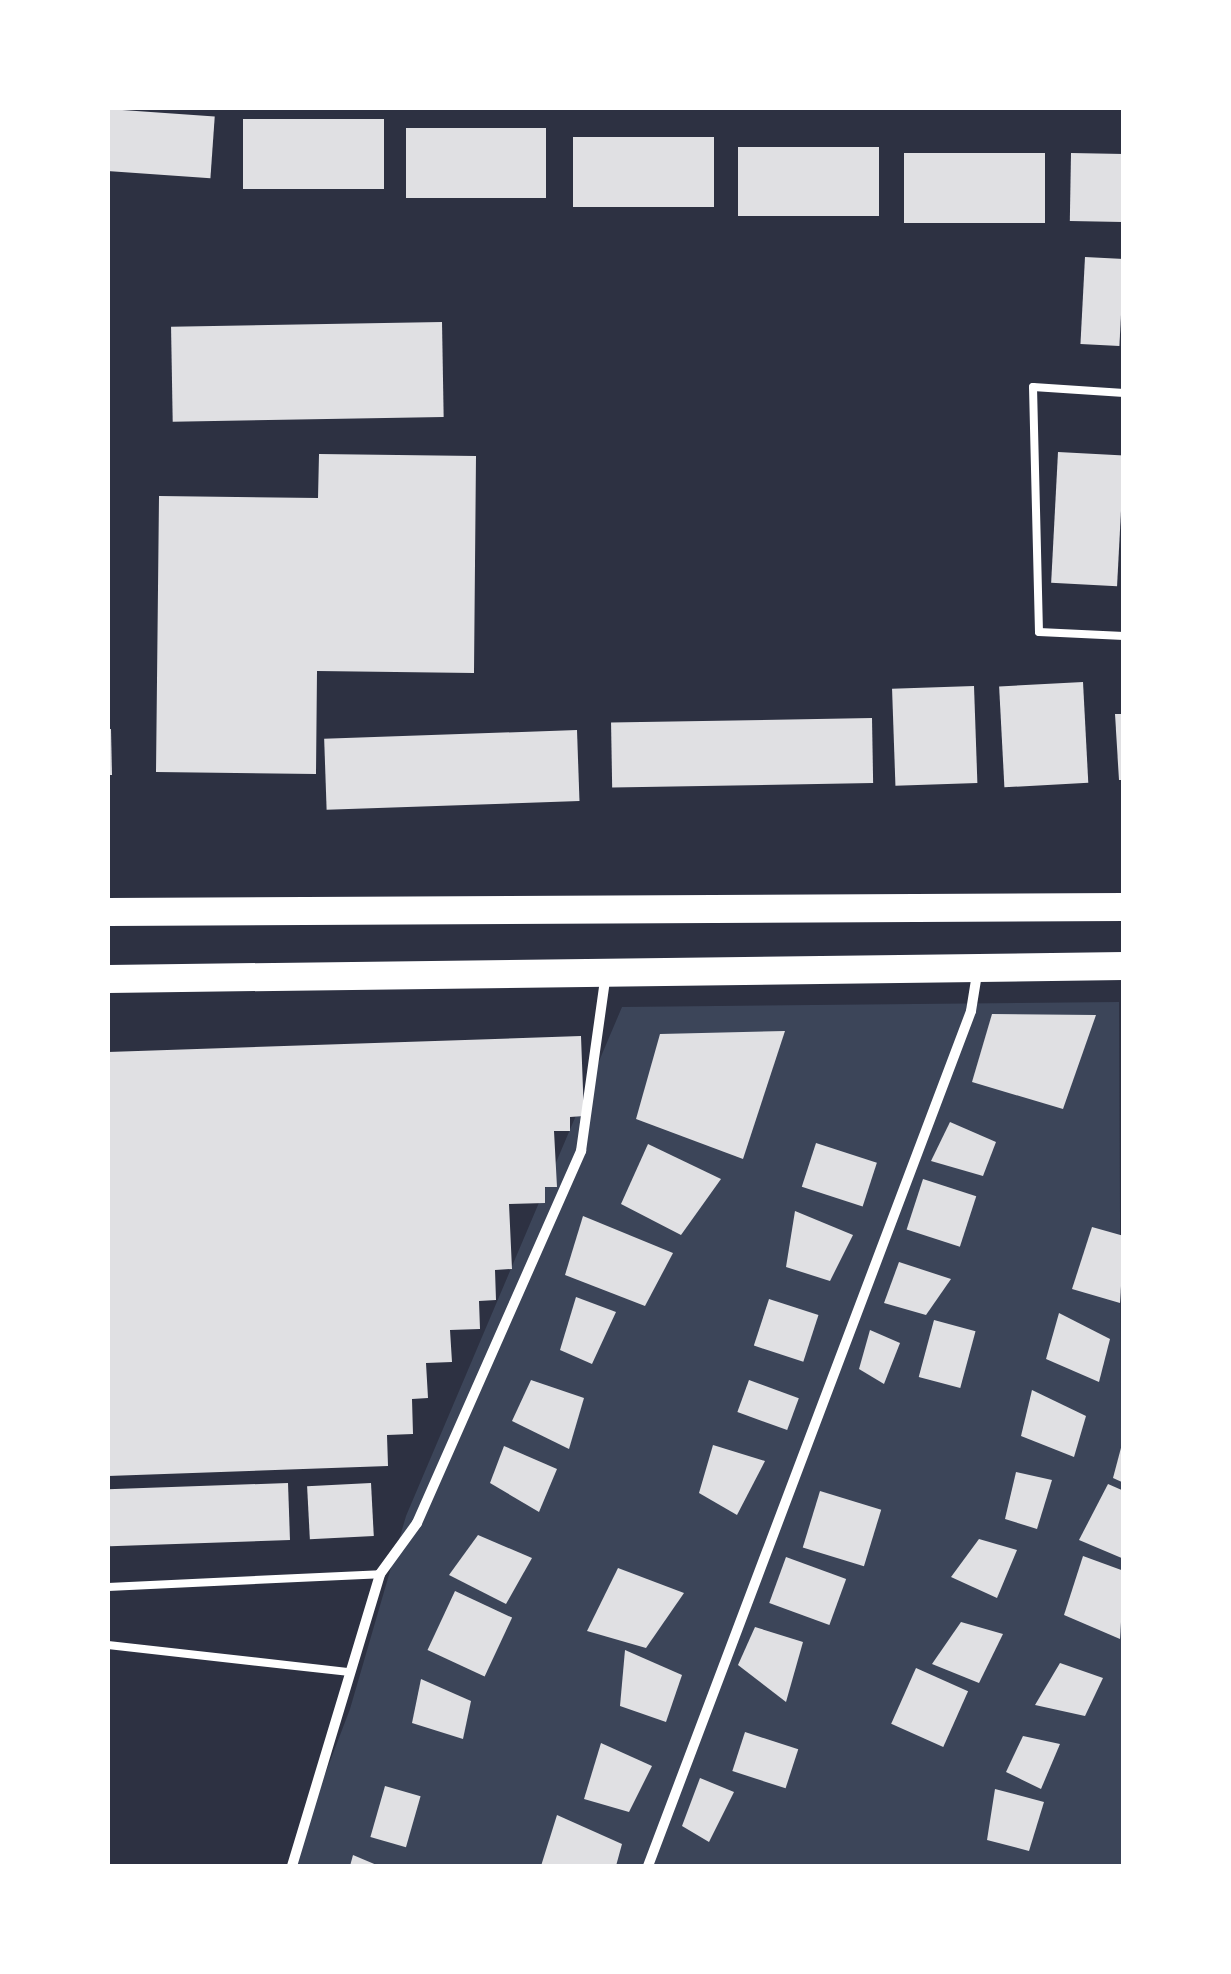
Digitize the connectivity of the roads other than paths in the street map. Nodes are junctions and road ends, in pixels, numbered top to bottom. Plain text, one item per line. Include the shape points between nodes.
1 (1124, 393) edge
2 (1124, 636) edge
3 (1124, 907) edge
4 (108, 912) edge
5 (1124, 966) edge
6 (978, 968) junction
7 (606, 974) junction
8 (108, 979) edge
9 (380, 1574) junction
10 (108, 1587) edge
11 (108, 1645) edge
12 (347, 1672) junction
13 (292, 1866) edge
14 (648, 1866) edge

1 - 2 lane via 1033,388 1039,632
3 - 4 highway
5 - 6 highway
6 - 7 highway
6 - 14 street via 970,1010
7 - 8 highway
7 - 9 street via 581,1151 418,1523
9 - 10 lane
9 - 12 street
11 - 12 lane
12 - 13 street

